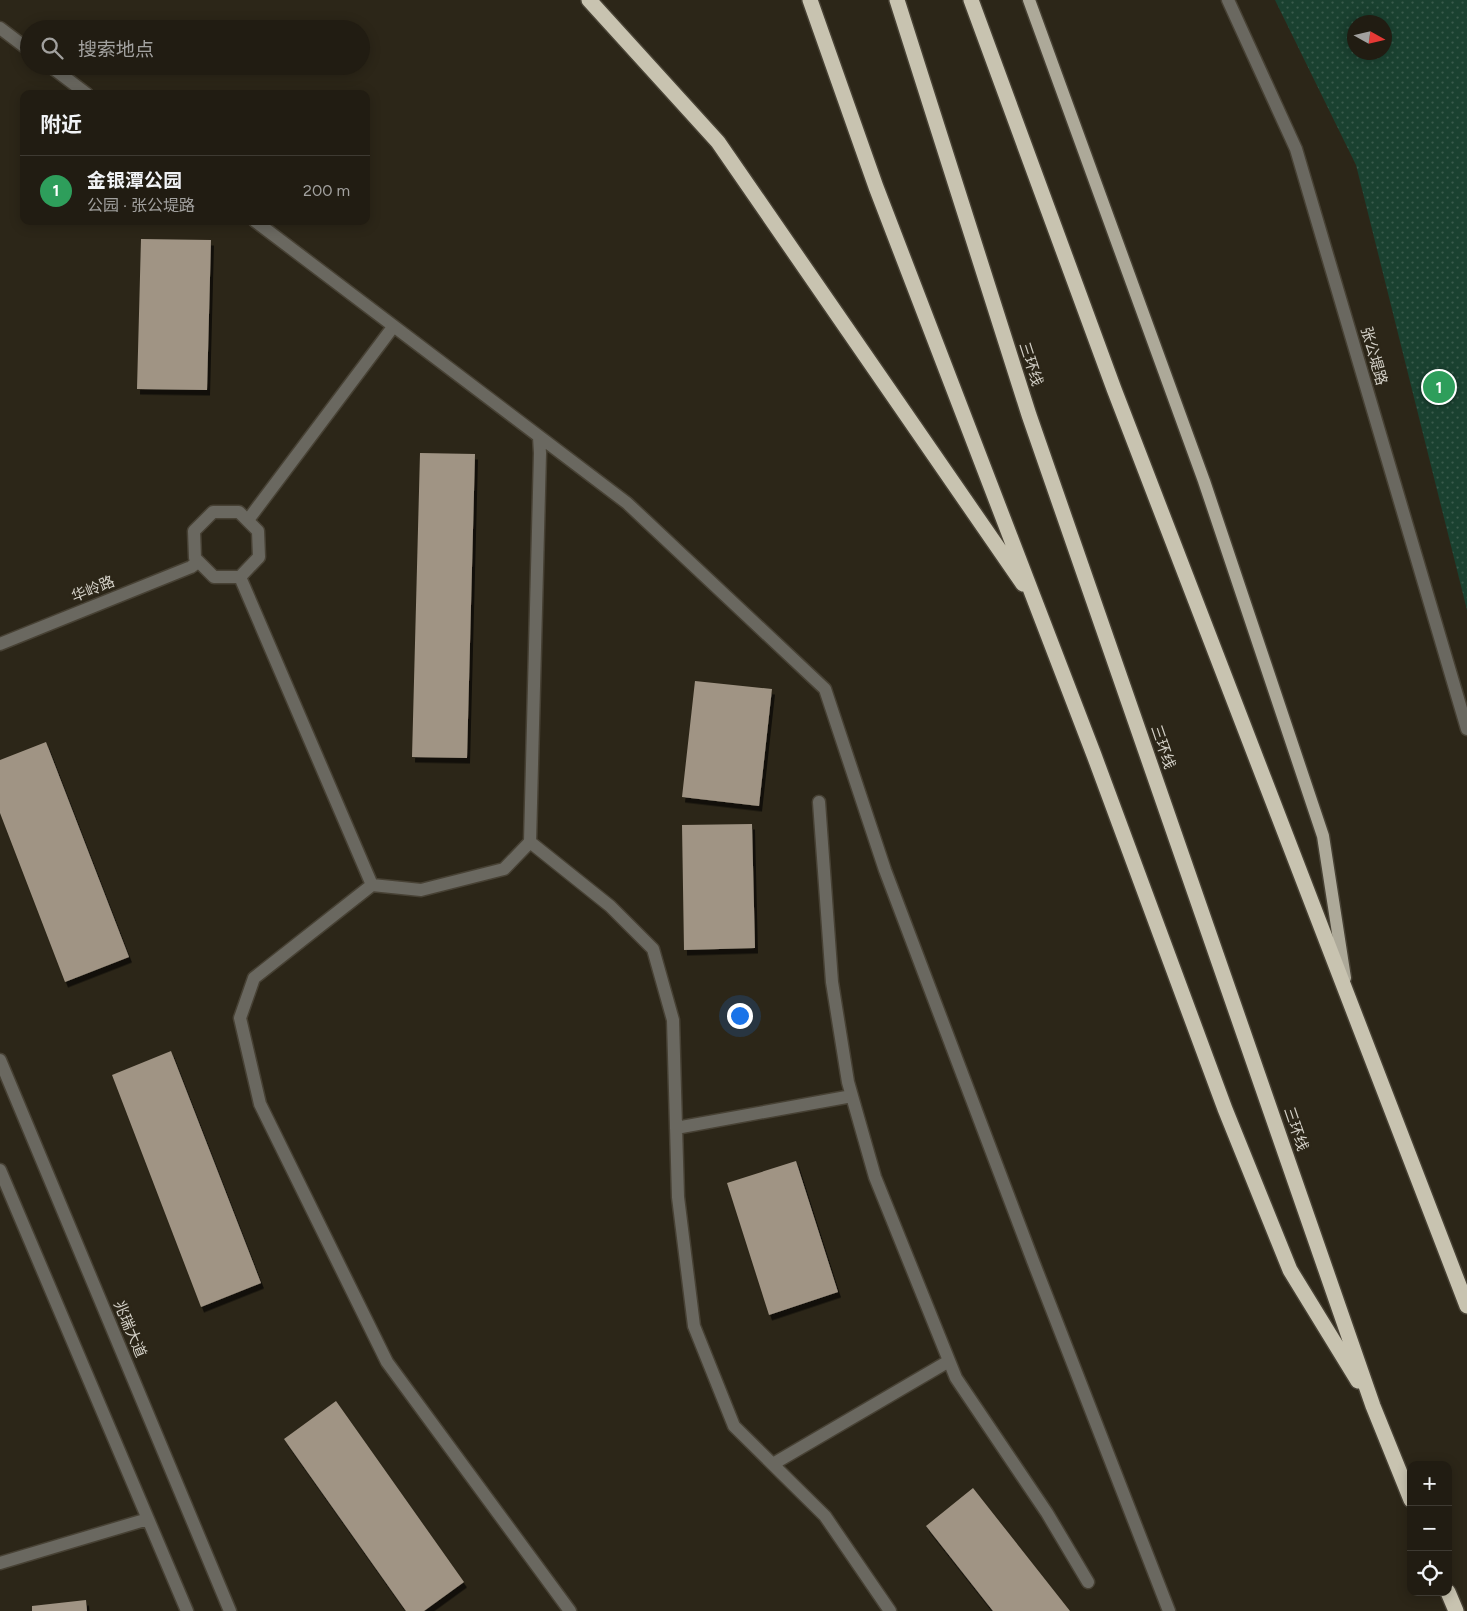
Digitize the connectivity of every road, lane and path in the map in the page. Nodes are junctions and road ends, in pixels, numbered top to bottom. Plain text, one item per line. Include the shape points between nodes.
1 (589, 0) edge
2 (810, 0) edge
3 (897, 0) edge
4 (971, 0) edge
5 (1029, 0) edge
6 (1228, 0) edge
7 (0, 28) edge
8 (20, 43) edge
9 (62, 75) edge
10 (81, 90) edge
11 (259, 225) edge
12 (393, 327) junction
13 (539, 437) junction
14 (248, 520) junction
15 (198, 562) junction
16 (240, 576) junction
17 (1037, 605) junction
18 (0, 644) edge
19 (1467, 729) edge
20 (819, 802) dead end
21 (530, 842) junction
22 (372, 885) junction
23 (1349, 1000) junction
24 (0, 1060) edge
25 (852, 1096) junction
26 (676, 1128) junction
27 (0, 1170) edge
28 (1467, 1306) edge
29 (949, 1361) junction
30 (1373, 1406) junction
31 (773, 1464) junction
32 (1407, 1490) edge
33 (148, 1519) junction
34 (0, 1563) edge
35 (1088, 1582) dead end
36 (1450, 1596) edge
37 (187, 1611) edge
38 (230, 1611) edge
39 (570, 1611) edge
40 (890, 1611) edge
41 (1169, 1611) edge
42 (1456, 1611) edge

1 - 17 highway via 718,142
2 - 17 highway via 876,187
3 - 30 highway, 三环线 via 1029,415
4 - 23 highway via 1114,389
5 - 23 main road via 1204,481 1323,836
6 - 19 street, 张公堤路 via 1296,149
7 - 8 street
9 - 10 street
11 - 12 street
12 - 13 street
12 - 14 street
13 - 21 street
13 - 41 street via 627,503 824,689 885,870
14 - 15 street via 239,512 213,512 194,531
14 - 16 street via 258,530 259,557
15 - 16 street via 214,577
15 - 18 street, 华岭路
16 - 22 street
17 - 30 highway via 1225,1110 1290,1270
20 - 25 street via 832,982
21 - 22 street via 504,869 422,890
21 - 26 street via 610,906 653,949 673,1020
22 - 39 street via 254,978 240,1018 260,1104 387,1362
23 - 28 highway
24 - 38 street, 兆瑞大道
25 - 26 street
25 - 29 street via 875,1177
26 - 31 street via 678,1197 694,1326 734,1426
27 - 33 street
29 - 31 street
29 - 35 street via 956,1378
30 - 32 highway, 三环线
31 - 40 street via 825,1516
33 - 34 street
33 - 37 street
36 - 42 highway

